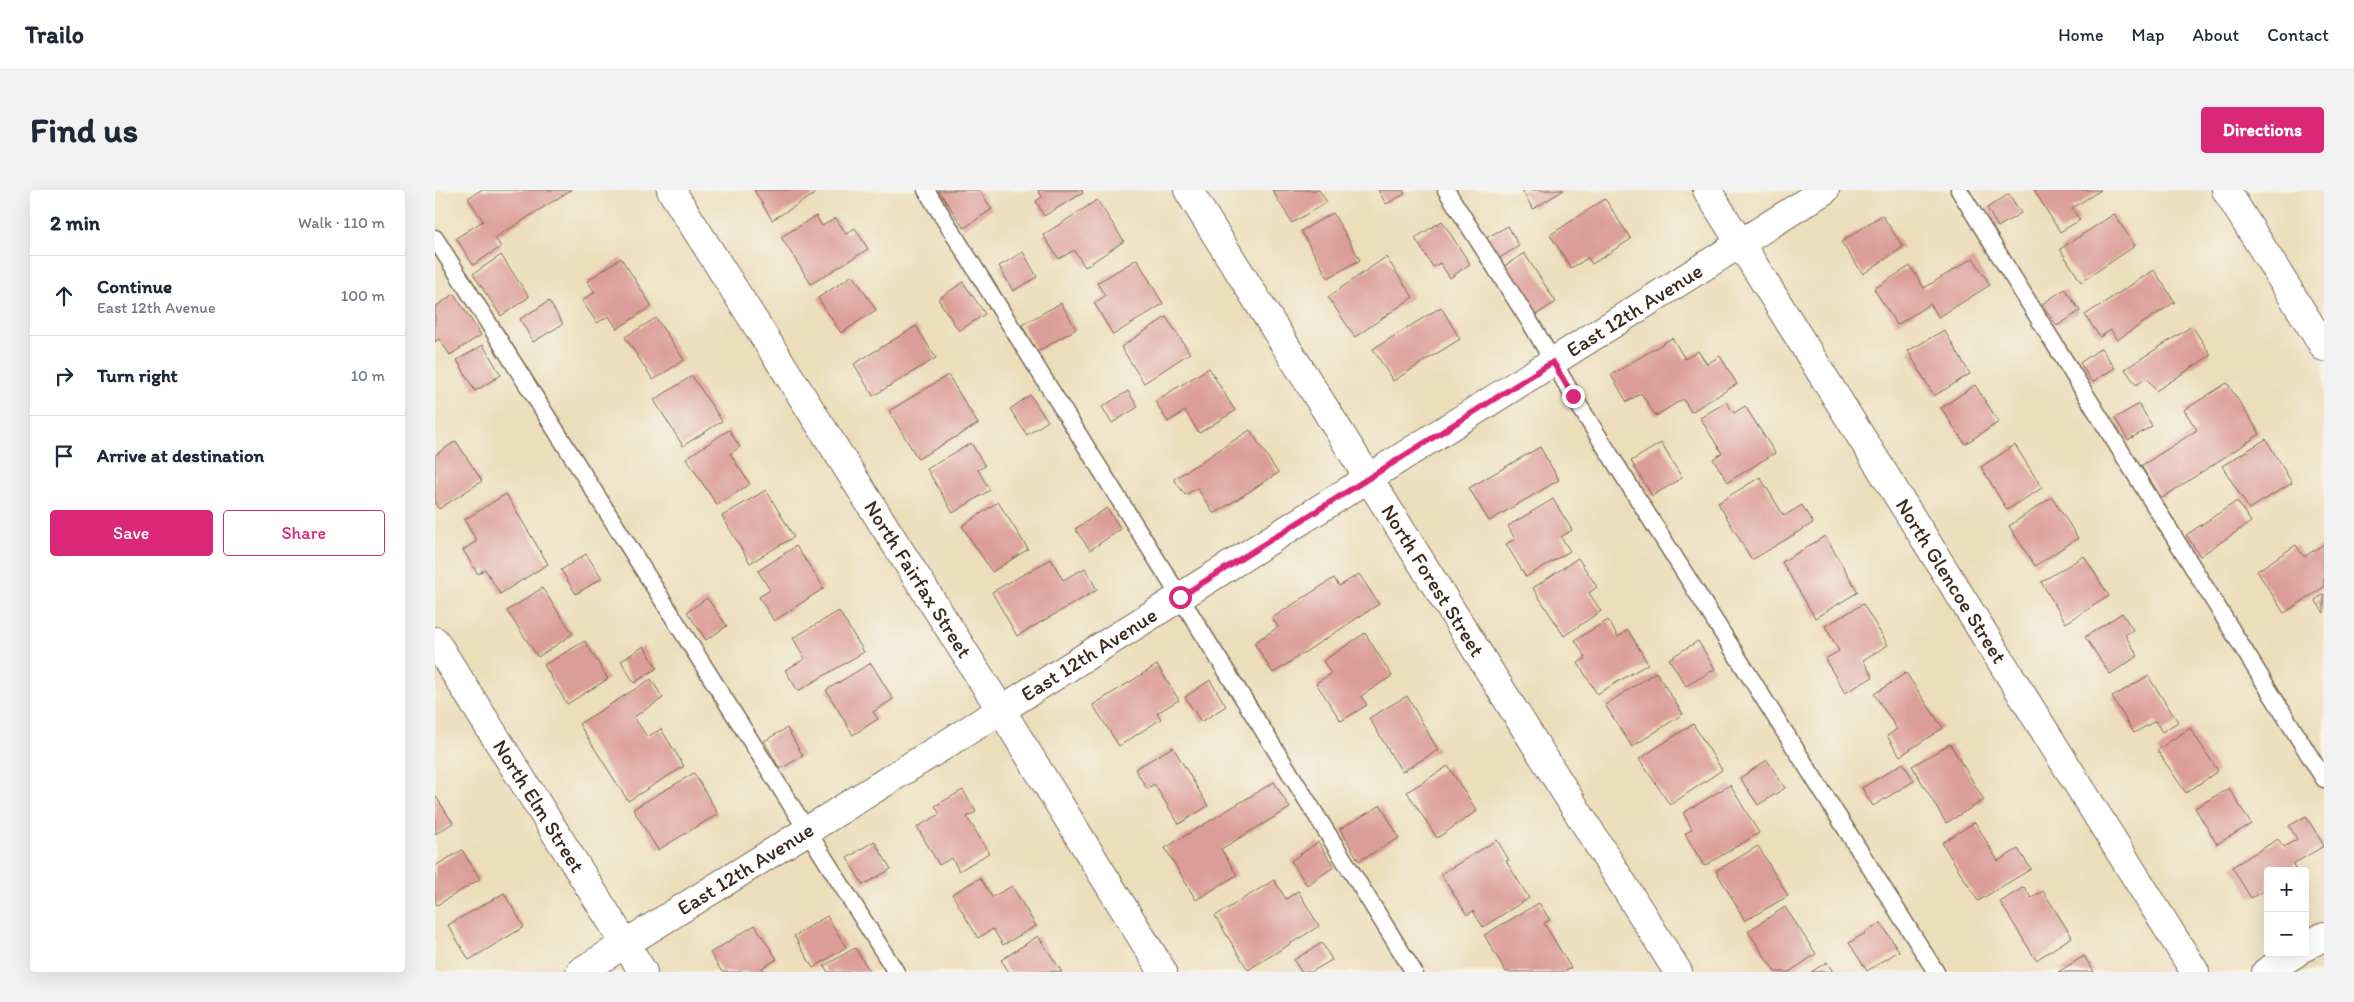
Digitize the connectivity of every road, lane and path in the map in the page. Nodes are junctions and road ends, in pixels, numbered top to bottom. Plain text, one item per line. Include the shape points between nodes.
1 (671, 190) edge
2 (925, 190) edge
3 (1188, 190) edge
4 (1446, 190) edge
5 (1707, 190) edge
6 (1825, 190) edge
7 (1959, 190) edge
8 (2226, 190) edge
9 (435, 238) edge
10 (1741, 244) junction
11 (2324, 347) edge
12 (1553, 362) junction
13 (1367, 479) junction
14 (1180, 597) junction
15 (435, 642) edge
16 (1001, 710) junction
17 (2324, 779) edge
18 (809, 830) junction
19 (2324, 936) edge
20 (625, 944) junction
21 (2309, 945) edge
22 (2290, 957) edge
23 (580, 972) edge
24 (643, 972) edge
25 (896, 972) edge
26 (1163, 972) edge
27 (1413, 972) edge
28 (1677, 972) edge
29 (1936, 972) edge
30 (2195, 972) edge
31 (2266, 972) edge

1 - 16 street, North Fairfax Street
2 - 14 lane
3 - 13 street, North Forest Street
4 - 12 lane
5 - 10 street, North Glencoe Street
6 - 10 street, East 12th Avenue
7 - 17 lane
8 - 11 street
9 - 18 lane
10 - 12 street, East 12th Avenue
10 - 30 street, North Glencoe Street
12 - 13 street, East 12th Avenue
12 - 29 lane
13 - 14 street, East 12th Avenue
13 - 28 street, North Forest Street
14 - 16 street, East 12th Avenue
14 - 27 lane
15 - 20 street, North Elm Street
16 - 18 street, East 12th Avenue
16 - 26 street, North Fairfax Street
18 - 20 street, East 12th Avenue
18 - 25 lane
19 - 21 street
20 - 23 street, East 12th Avenue
20 - 24 street, North Elm Street
22 - 31 street

